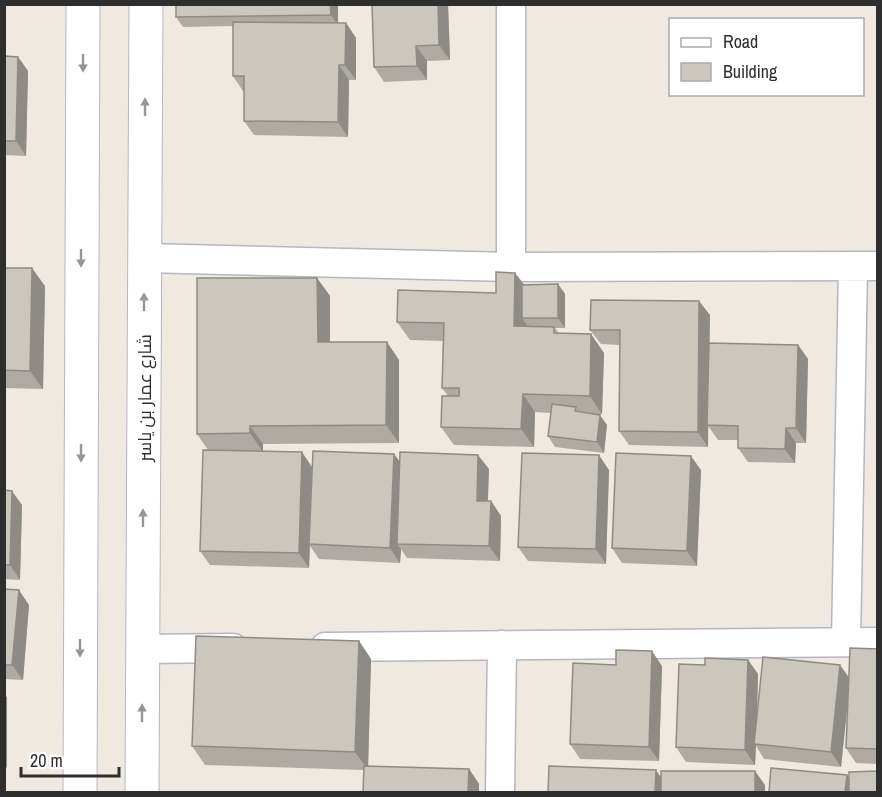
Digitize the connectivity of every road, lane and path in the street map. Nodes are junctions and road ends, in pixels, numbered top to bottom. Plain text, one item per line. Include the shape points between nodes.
1 (83, 4) edge
2 (146, 4) edge
3 (511, 4) edge
4 (144, 258) junction
5 (511, 267) junction
6 (865, 267) edge
7 (846, 642) junction
8 (878, 642) edge
9 (502, 645) junction
10 (298, 647) edge
11 (262, 648) edge
12 (142, 649) junction
13 (80, 792) edge
14 (142, 792) edge
15 (500, 792) edge

1 -> 13 street
4 -> 2 street, شارع عمار بن ياسر
3 - 5 street
4 - 5 street
12 -> 4 street, شارع عمار بن ياسر
5 - 6 street
6 - 7 street
7 - 8 street
7 - 9 street
9 - 10 street
9 - 15 street
11 - 12 street
14 -> 12 street, شارع عمار بن ياسر

